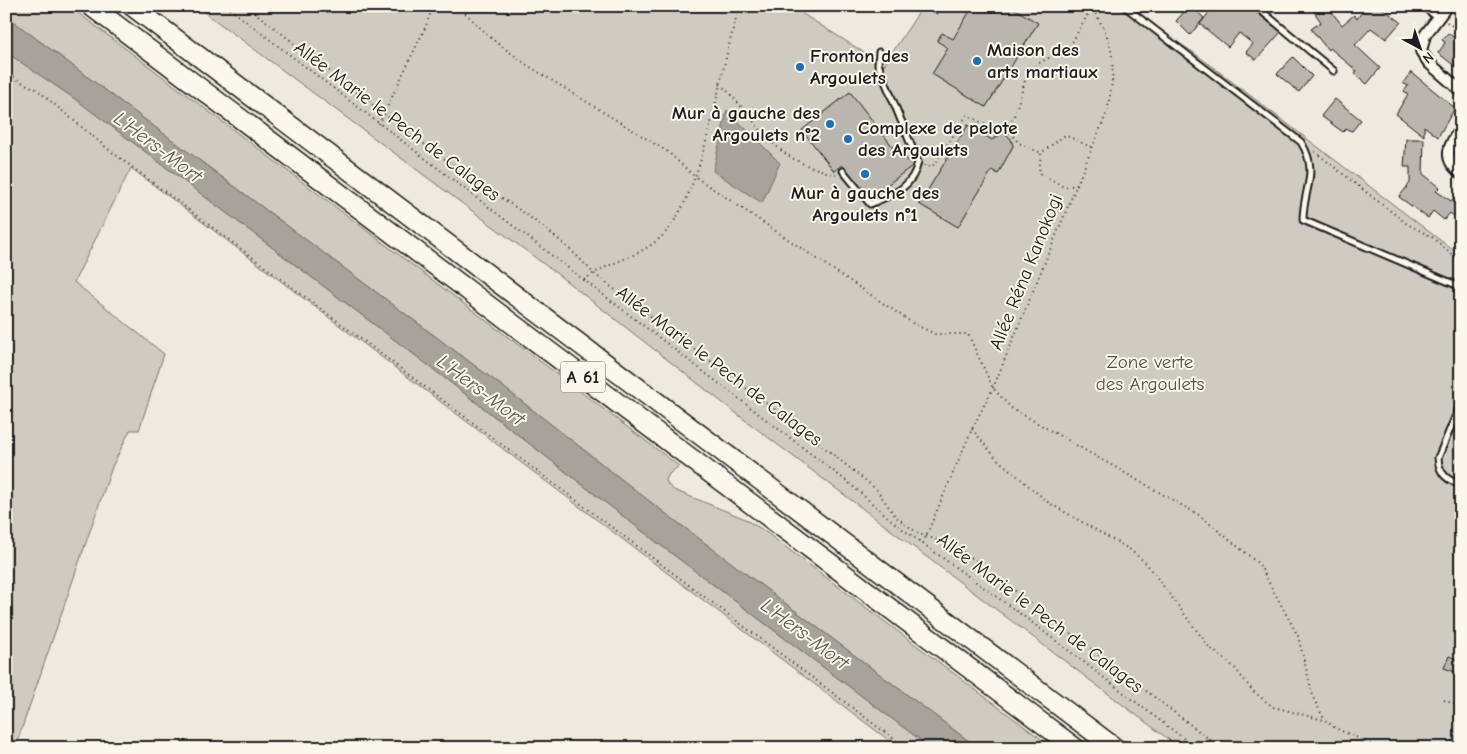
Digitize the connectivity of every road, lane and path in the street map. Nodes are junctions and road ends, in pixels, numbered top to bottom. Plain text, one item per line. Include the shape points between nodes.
1 (91, 6) edge
2 (132, 6) edge
3 (226, 6) edge
4 (246, 6) edge
5 (433, 6) edge
6 (458, 6) edge
7 (740, 6) edge
8 (941, 6) edge
9 (1124, 6) edge
10 (1259, 6) edge
11 (1427, 6) edge
12 (1447, 6) edge
13 (1092, 7) edge
14 (936, 14) dead end
15 (1440, 16) junction
16 (1461, 33) edge
17 (879, 52) dead end
18 (6, 70) edge
19 (1334, 71) dead end
20 (720, 84) junction
21 (1461, 90) edge
22 (384, 113) junction
23 (379, 124) junction
24 (1004, 126) junction
25 (1461, 129) edge
26 (1301, 142) junction
27 (1093, 148) junction
28 (1041, 153) junction
29 (918, 162) junction
30 (843, 171) joint
31 (1461, 173) edge
32 (694, 176) junction
33 (1078, 184) junction
34 (1461, 262) edge
35 (593, 273) junction
36 (584, 280) junction
37 (1461, 286) edge
38 (994, 388) junction
39 (1461, 403) edge
40 (972, 429) junction
41 (1461, 485) edge
42 (927, 536) junction
43 (923, 543) junction
44 (1444, 700) dead end
45 (1461, 707) edge
46 (1325, 720) junction
47 (906, 748) edge
48 (1075, 748) edge
49 (1115, 748) edge
50 (1196, 748) edge
51 (1221, 748) edge
52 (1380, 748) edge

1 - 48 highway, A 61
2 - 49 highway, A 61
3 - 23 path, Allée Marie le Pech de Calages
4 - 22 path
5 - 22 path
6 - 32 path via 492,39 527,65 668,152
7 - 20 path
8 - 14 path
9 - 26 lane
10 - 19 lane via 1264,14
11 - 15 street
12 - 15 street
13 - 24 path via 1070,46 1036,65 1027,74 1012,120
13 - 27 path, Allée Réna Kanokogi via 1109,40 1113,77 1106,112
15 - 16 path
15 - 21 street via 1425,35 1421,51 1429,63
17 - 29 lane via 878,64
18 - 47 path via 36,89 108,148
20 - 30 path via 786,156 835,174
20 - 32 path
22 - 23 path
22 - 35 path via 456,167 525,212 573,250
23 - 36 path, Allée Marie le Pech de Calages
24 - 28 path via 1018,143
24 - 29 path via 992,128 967,115 932,167
25 - 31 street via 1448,150 1449,159
26 - 34 path
26 - 37 lane via 1311,163 1311,183 1303,220
27 - 28 path via 1065,135
27 - 33 path, Allée Réna Kanokogi
28 - 33 path via 1039,173 1064,187
29 - 30 lane via 916,172 906,187 870,204
32 - 35 path via 683,205 661,237 633,255
32 - 38 path via 914,324 935,334 968,334
33 - 38 path, Allée Réna Kanokogi
35 - 36 path
35 - 42 path via 810,436 876,489 896,517
36 - 43 path, Allée Marie le Pech de Calages
38 - 40 path, Allée Réna Kanokogi
38 - 46 path via 1011,408 1199,515 1259,564 1298,636 1314,700
39 - 41 lane via 1438,458 1443,476
40 - 42 path, Allée Réna Kanokogi
40 - 46 path via 996,458 1049,503 1129,549 1146,563 1209,646 1234,667 1259,697 1273,707
42 - 43 path, Allée Réna Kanokogi
42 - 51 path via 968,555
43 - 50 path, Allée Marie le Pech de Calages
44 - 45 path
46 - 52 path via 1335,728

